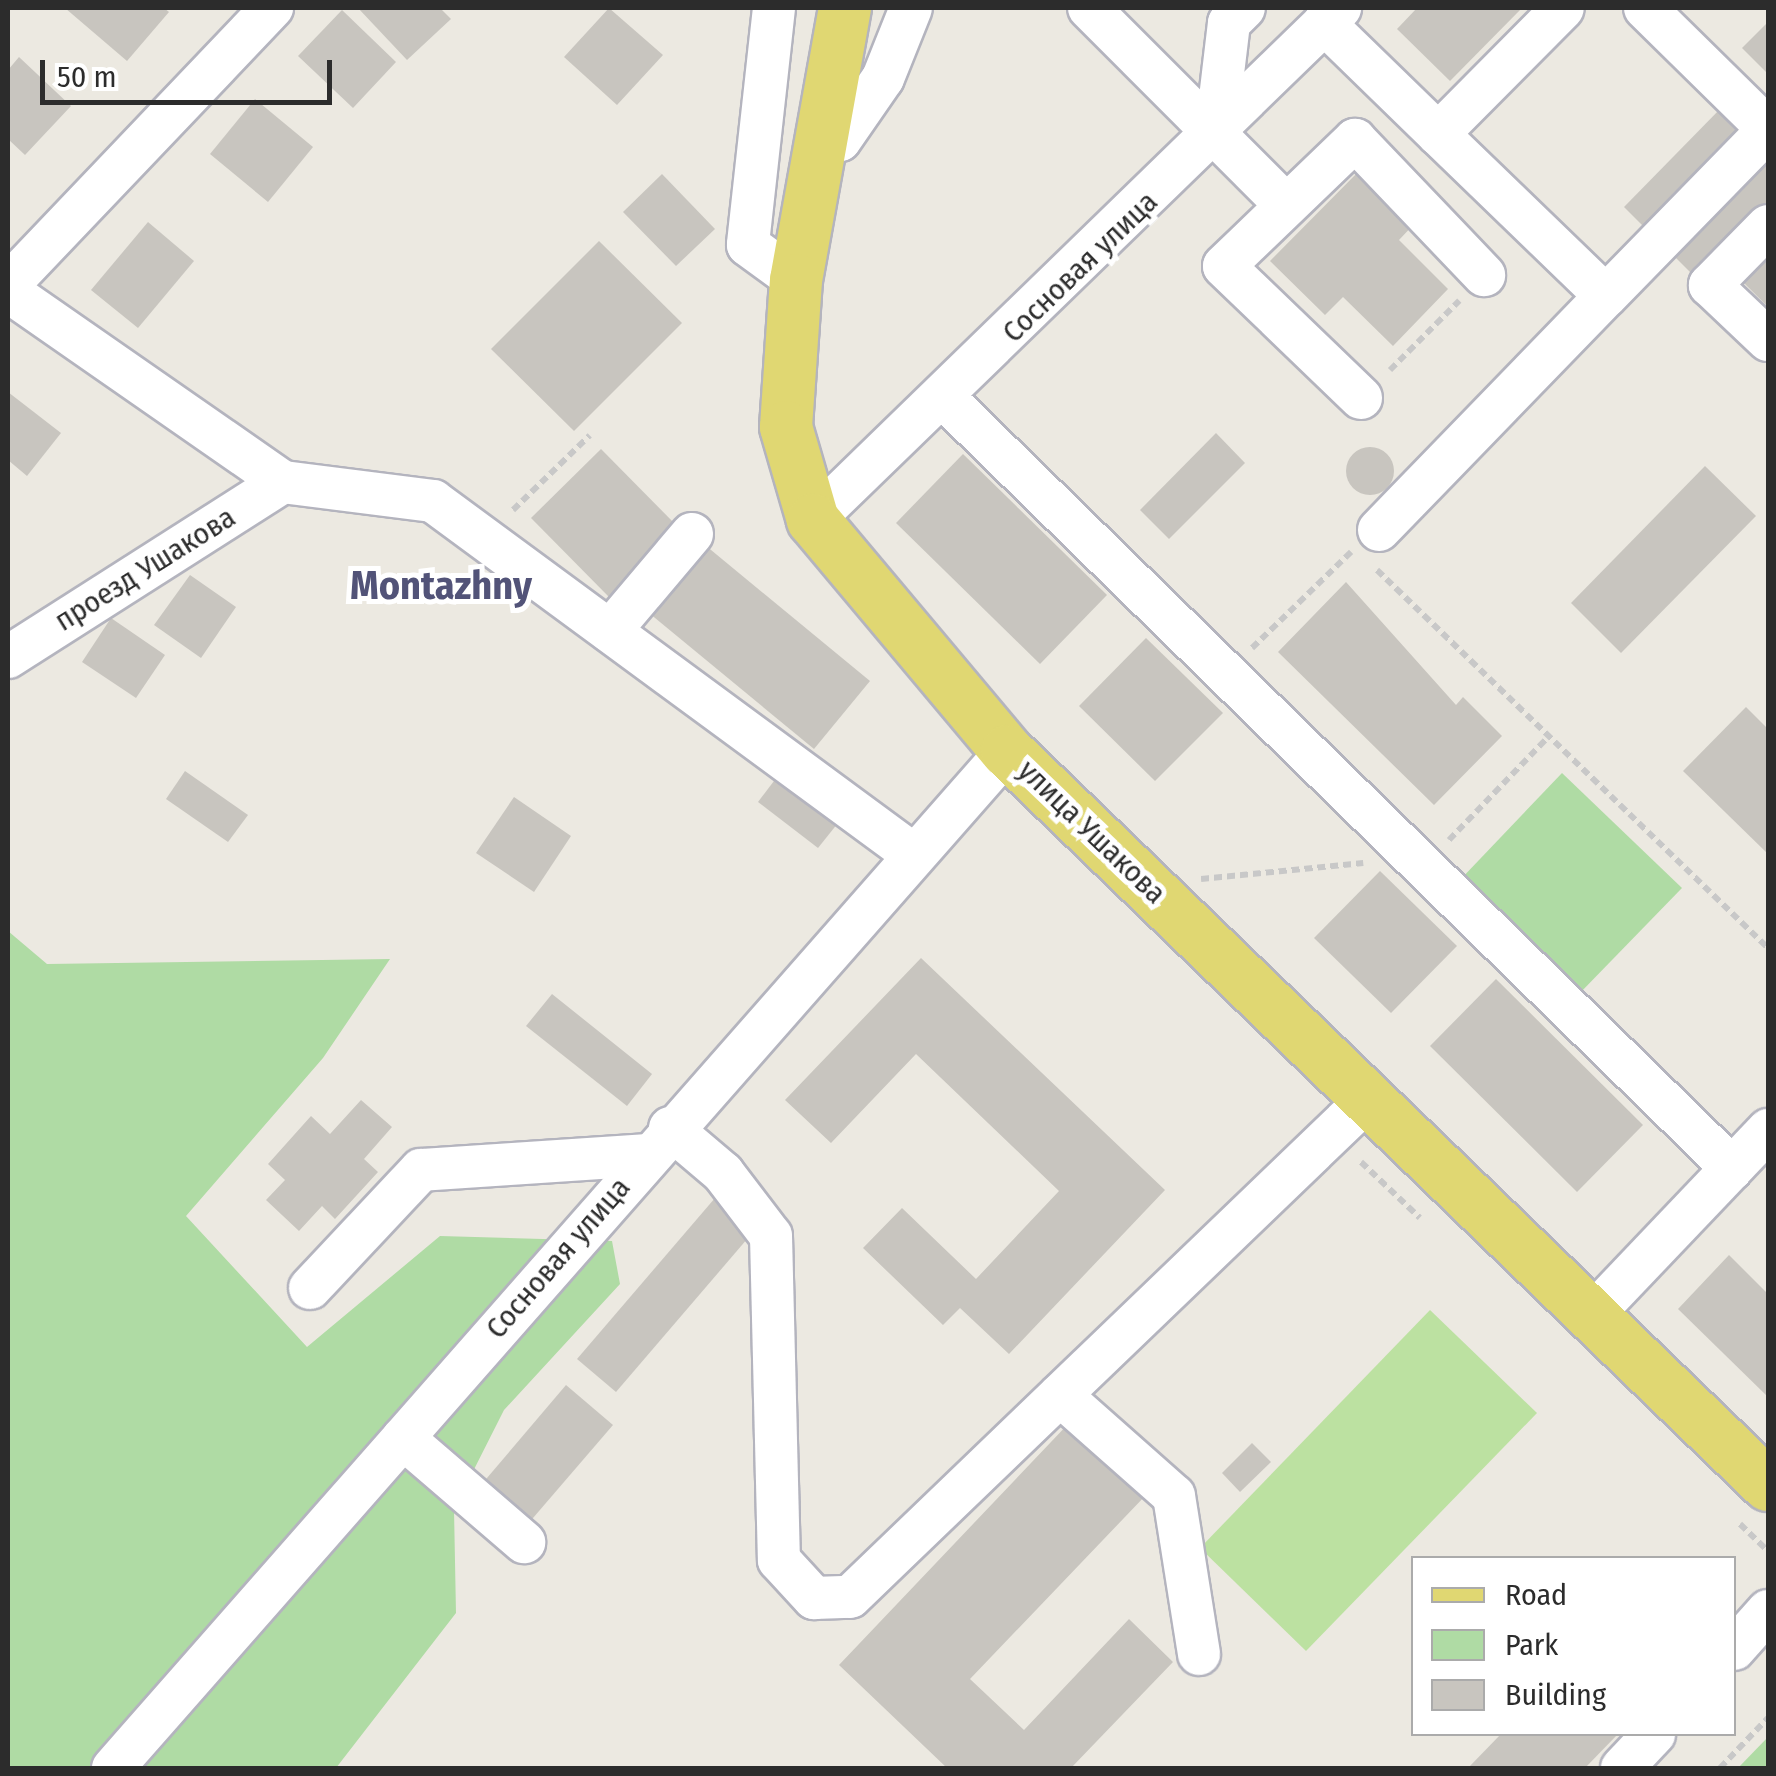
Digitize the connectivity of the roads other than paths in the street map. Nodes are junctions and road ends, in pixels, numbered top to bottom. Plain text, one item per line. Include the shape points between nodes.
1 (272, 8) edge
2 (774, 8) edge
3 (845, 8) edge
4 (911, 8) edge
5 (1089, 8) edge
6 (1244, 8) edge
7 (1563, 8) edge
8 (1644, 8) edge
9 (1332, 16) edge
10 (827, 70) junction
11 (1768, 130) edge
12 (1216, 132) junction
13 (1438, 134) junction
14 (1286, 205) junction
15 (1768, 226) edge
16 (1484, 275) road end
17 (796, 280) junction
18 (8, 288) edge
19 (1606, 296) junction
20 (1768, 340) edge
21 (944, 398) junction
22 (1362, 398) road end
23 (282, 482) junction
24 (813, 520) junction
25 (692, 534) dead end
26 (1370, 549) road end
27 (610, 631) junction
28 (8, 657) edge
29 (1007, 751) junction
30 (910, 852) junction
31 (1370, 1098) junction
32 (1768, 1130) edge
33 (658, 1142) junction
34 (1732, 1168) junction
35 (310, 1288) dead end
36 (1594, 1313) junction
37 (1060, 1395) junction
38 (403, 1438) junction
39 (1768, 1485) edge
40 (524, 1542) dead end
41 (1768, 1611) edge
42 (1736, 1647) edge
43 (1199, 1654) dead end
44 (1652, 1736) edge
45 (113, 1768) edge
46 (1622, 1768) edge

1 - 18 street
2 - 17 street via 748,244
3 - 10 main road, улица Ушакова
4 - 10 street via 883,78 840,140 826,142
5 - 12 street
6 - 12 street via 1229,23
7 - 13 street
8 - 11 street
9 - 12 street, Сосновая улица
9 - 13 street
10 - 17 main road, улица Ушакова
11 - 19 street
12 - 14 street
12 - 21 street, Сосновая улица
13 - 19 street
14 - 16 street via 1354,140
14 - 22 street via 1224,266
15 - 20 street via 1710,285
17 - 24 main road, улица Ушакова via 786,427
18 - 23 street
19 - 26 street
21 - 24 street, Сосновая улица
21 - 34 street
23 - 27 street via 433,501
23 - 28 street, проезд Ушакова
24 - 29 main road, улица Ушакова
25 - 27 street
27 - 30 street
29 - 30 street, Сосновая улица
29 - 31 main road, улица Ушакова
30 - 33 street, Сосновая улица
31 - 36 main road, улица Ушакова
31 - 37 street
32 - 34 street
33 - 35 street via 421,1170
33 - 37 street via 723,1172 771,1236 779,1560 814,1598 850,1597
33 - 38 street, Сосновая улица
34 - 36 street
36 - 39 main road, улица Ушакова
37 - 43 street via 1174,1496
38 - 40 street
38 - 45 street, Сосновая улица
41 - 42 street
44 - 46 street

